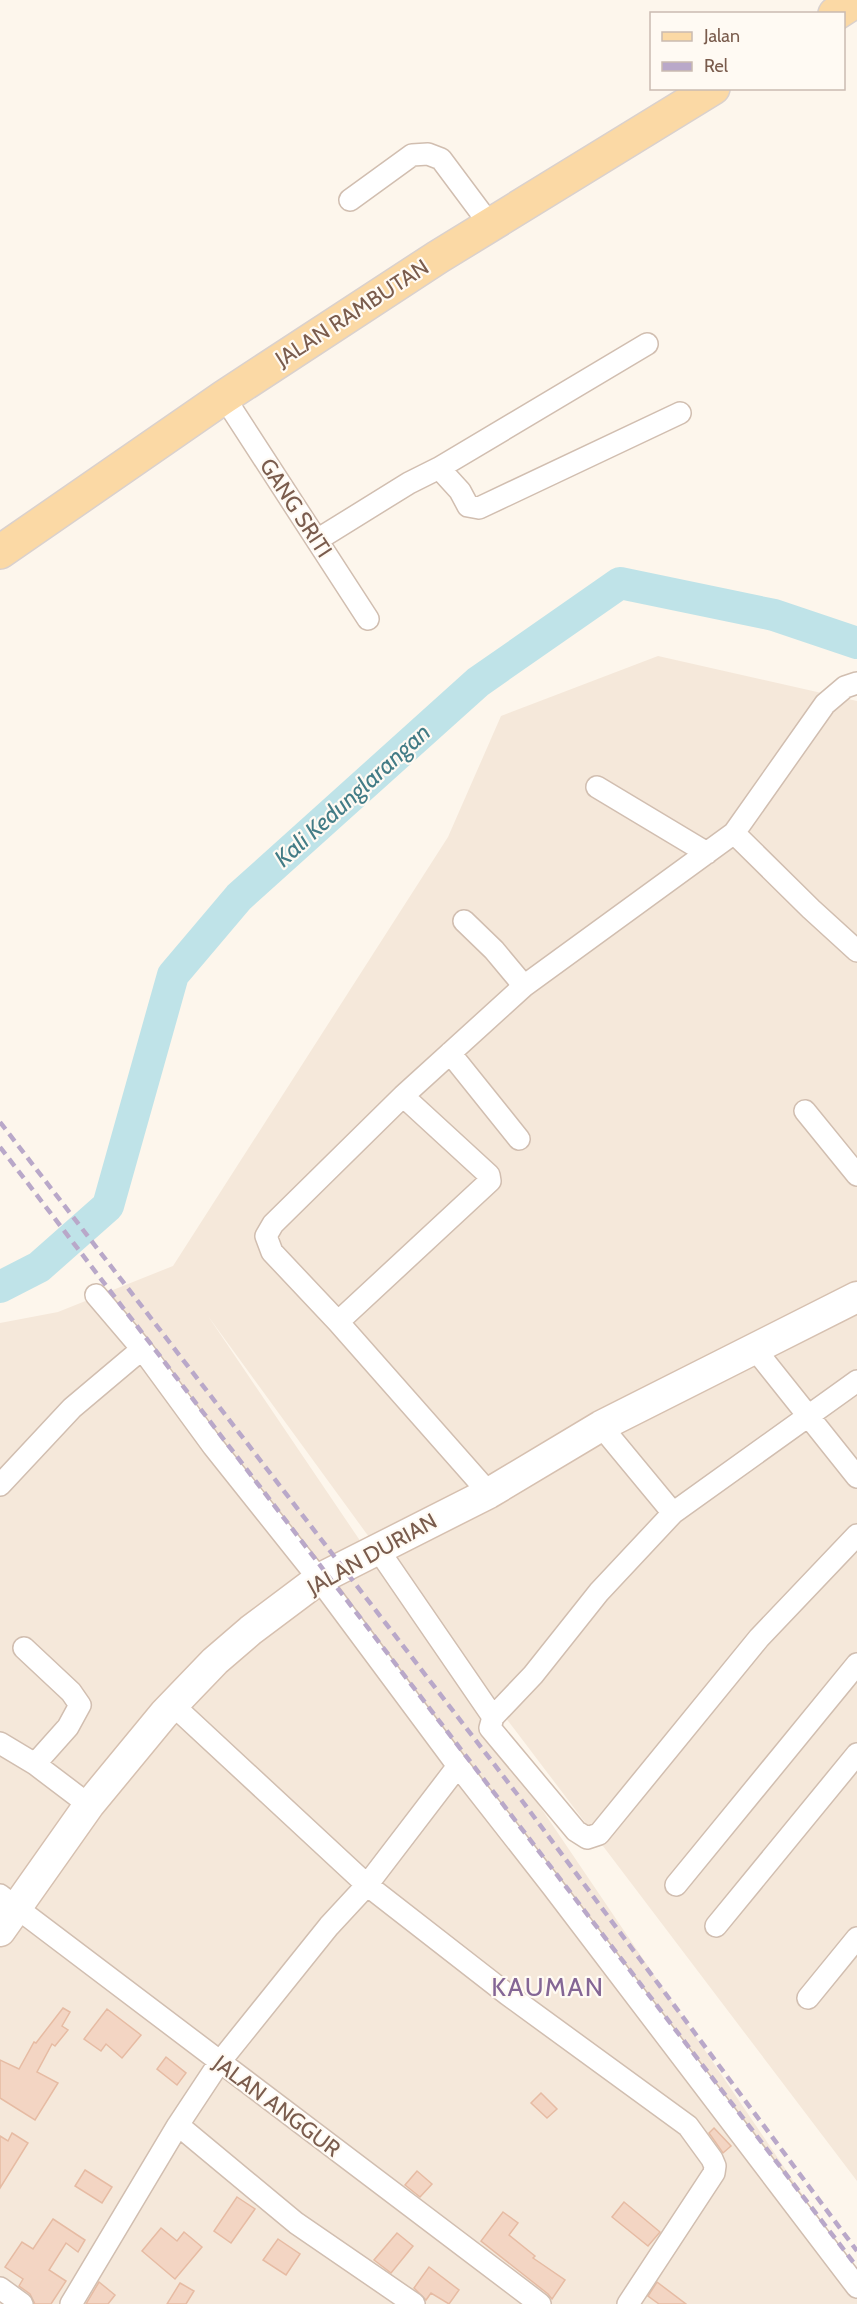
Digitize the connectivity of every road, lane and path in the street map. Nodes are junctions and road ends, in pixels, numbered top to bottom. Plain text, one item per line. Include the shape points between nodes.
1 (857, 0) edge
2 (838, 12) edge
3 (710, 90) edge
4 (350, 200) dead end
5 (491, 226) junction
6 (647, 344) dead end
7 (224, 397) junction
8 (680, 413) dead end
9 (439, 468) junction
10 (317, 540) junction
11 (0, 552) edge
12 (368, 619) dead end
13 (857, 683) edge
14 (597, 787) dead end
15 (734, 833) junction
16 (707, 853) junction
17 (464, 921) dead end
18 (856, 947) edge
19 (524, 986) junction
20 (450, 1053) junction
21 (403, 1096) junction
22 (805, 1111) dead end
23 (519, 1139) dead end
24 (857, 1175) edge
25 (96, 1295) dead end
26 (857, 1297) edge
27 (338, 1322) junction
28 (754, 1348) junction
29 (142, 1349) junction
30 (857, 1381) edge
31 (797, 1405) junction
32 (609, 1436) junction
33 (857, 1477) edge
34 (0, 1485) edge
35 (489, 1492) junction
36 (673, 1513) junction
37 (857, 1535) edge
38 (377, 1548) junction
39 (318, 1579) junction
40 (24, 1648) dead end
41 (857, 1664) edge
42 (173, 1705) junction
43 (493, 1718) junction
44 (0, 1743) edge
45 (857, 1754) edge
46 (35, 1764) junction
47 (458, 1766) junction
48 (89, 1805) junction
49 (367, 1885) junction
50 (676, 1886) dead end
51 (8, 1901) edge
52 (716, 1926) dead end
53 (0, 1931) edge
54 (857, 1938) edge
55 (808, 1998) dead end
56 (219, 2063) junction
57 (178, 2125) junction
58 (857, 2287) edge
59 (0, 2288) edge
60 (22, 2304) edge
61 (71, 2304) edge
62 (414, 2304) edge
63 (540, 2304) edge
64 (628, 2304) edge

1 - 2 main road
3 - 5 main road, JALAN RAMBUTAN
4 - 5 street via 412,155 429,154 441,159
5 - 7 main road, JALAN RAMBUTAN
6 - 9 street
7 - 10 street, GANG SRITI
7 - 11 main road, JALAN RAMBUTAN
8 - 9 street via 479,508 468,506
9 - 10 street
10 - 12 street, GANG SRITI
13 - 15 street via 845,687 825,704
14 - 16 street
15 - 16 street
15 - 18 street
16 - 19 street
17 - 19 street
19 - 20 street
20 - 21 street
20 - 23 street
21 - 27 street via 273,1224 266,1236 272,1252
21 - 27 street via 489,1175 490,1181
22 - 24 street
25 - 29 street
26 - 28 street, JALAN DURIAN
27 - 35 street
28 - 31 street
28 - 32 street, JALAN DURIAN
29 - 34 street via 72,1408
29 - 39 street
30 - 31 street
31 - 33 street
31 - 36 street
32 - 35 street, JALAN DURIAN
32 - 36 street
35 - 38 street, JALAN DURIAN
36 - 43 street via 599,1592
37 - 43 street via 759,1638 599,1834 587,1838 576,1832 497,1738 490,1728
38 - 39 street, JALAN DURIAN
38 - 43 street
39 - 42 street, JALAN DURIAN via 215,1661
39 - 47 street
40 - 46 street via 80,1705 68,1727
41 - 50 street
42 - 48 street, JALAN DURIAN
42 - 49 street
44 - 46 street
45 - 52 street
46 - 48 street
47 - 49 street
47 - 58 street
48 - 51 street, JALAN DURIAN
49 - 56 street via 329,1926
49 - 64 street via 507,1994 688,2126 712,2159 714,2172
51 - 53 street, JALAN DURIAN
51 - 56 street, JALAN ANGGUR
54 - 55 street
56 - 57 street
56 - 63 street, JALAN ANGGUR
57 - 61 street
57 - 62 street via 296,2223
59 - 60 street

